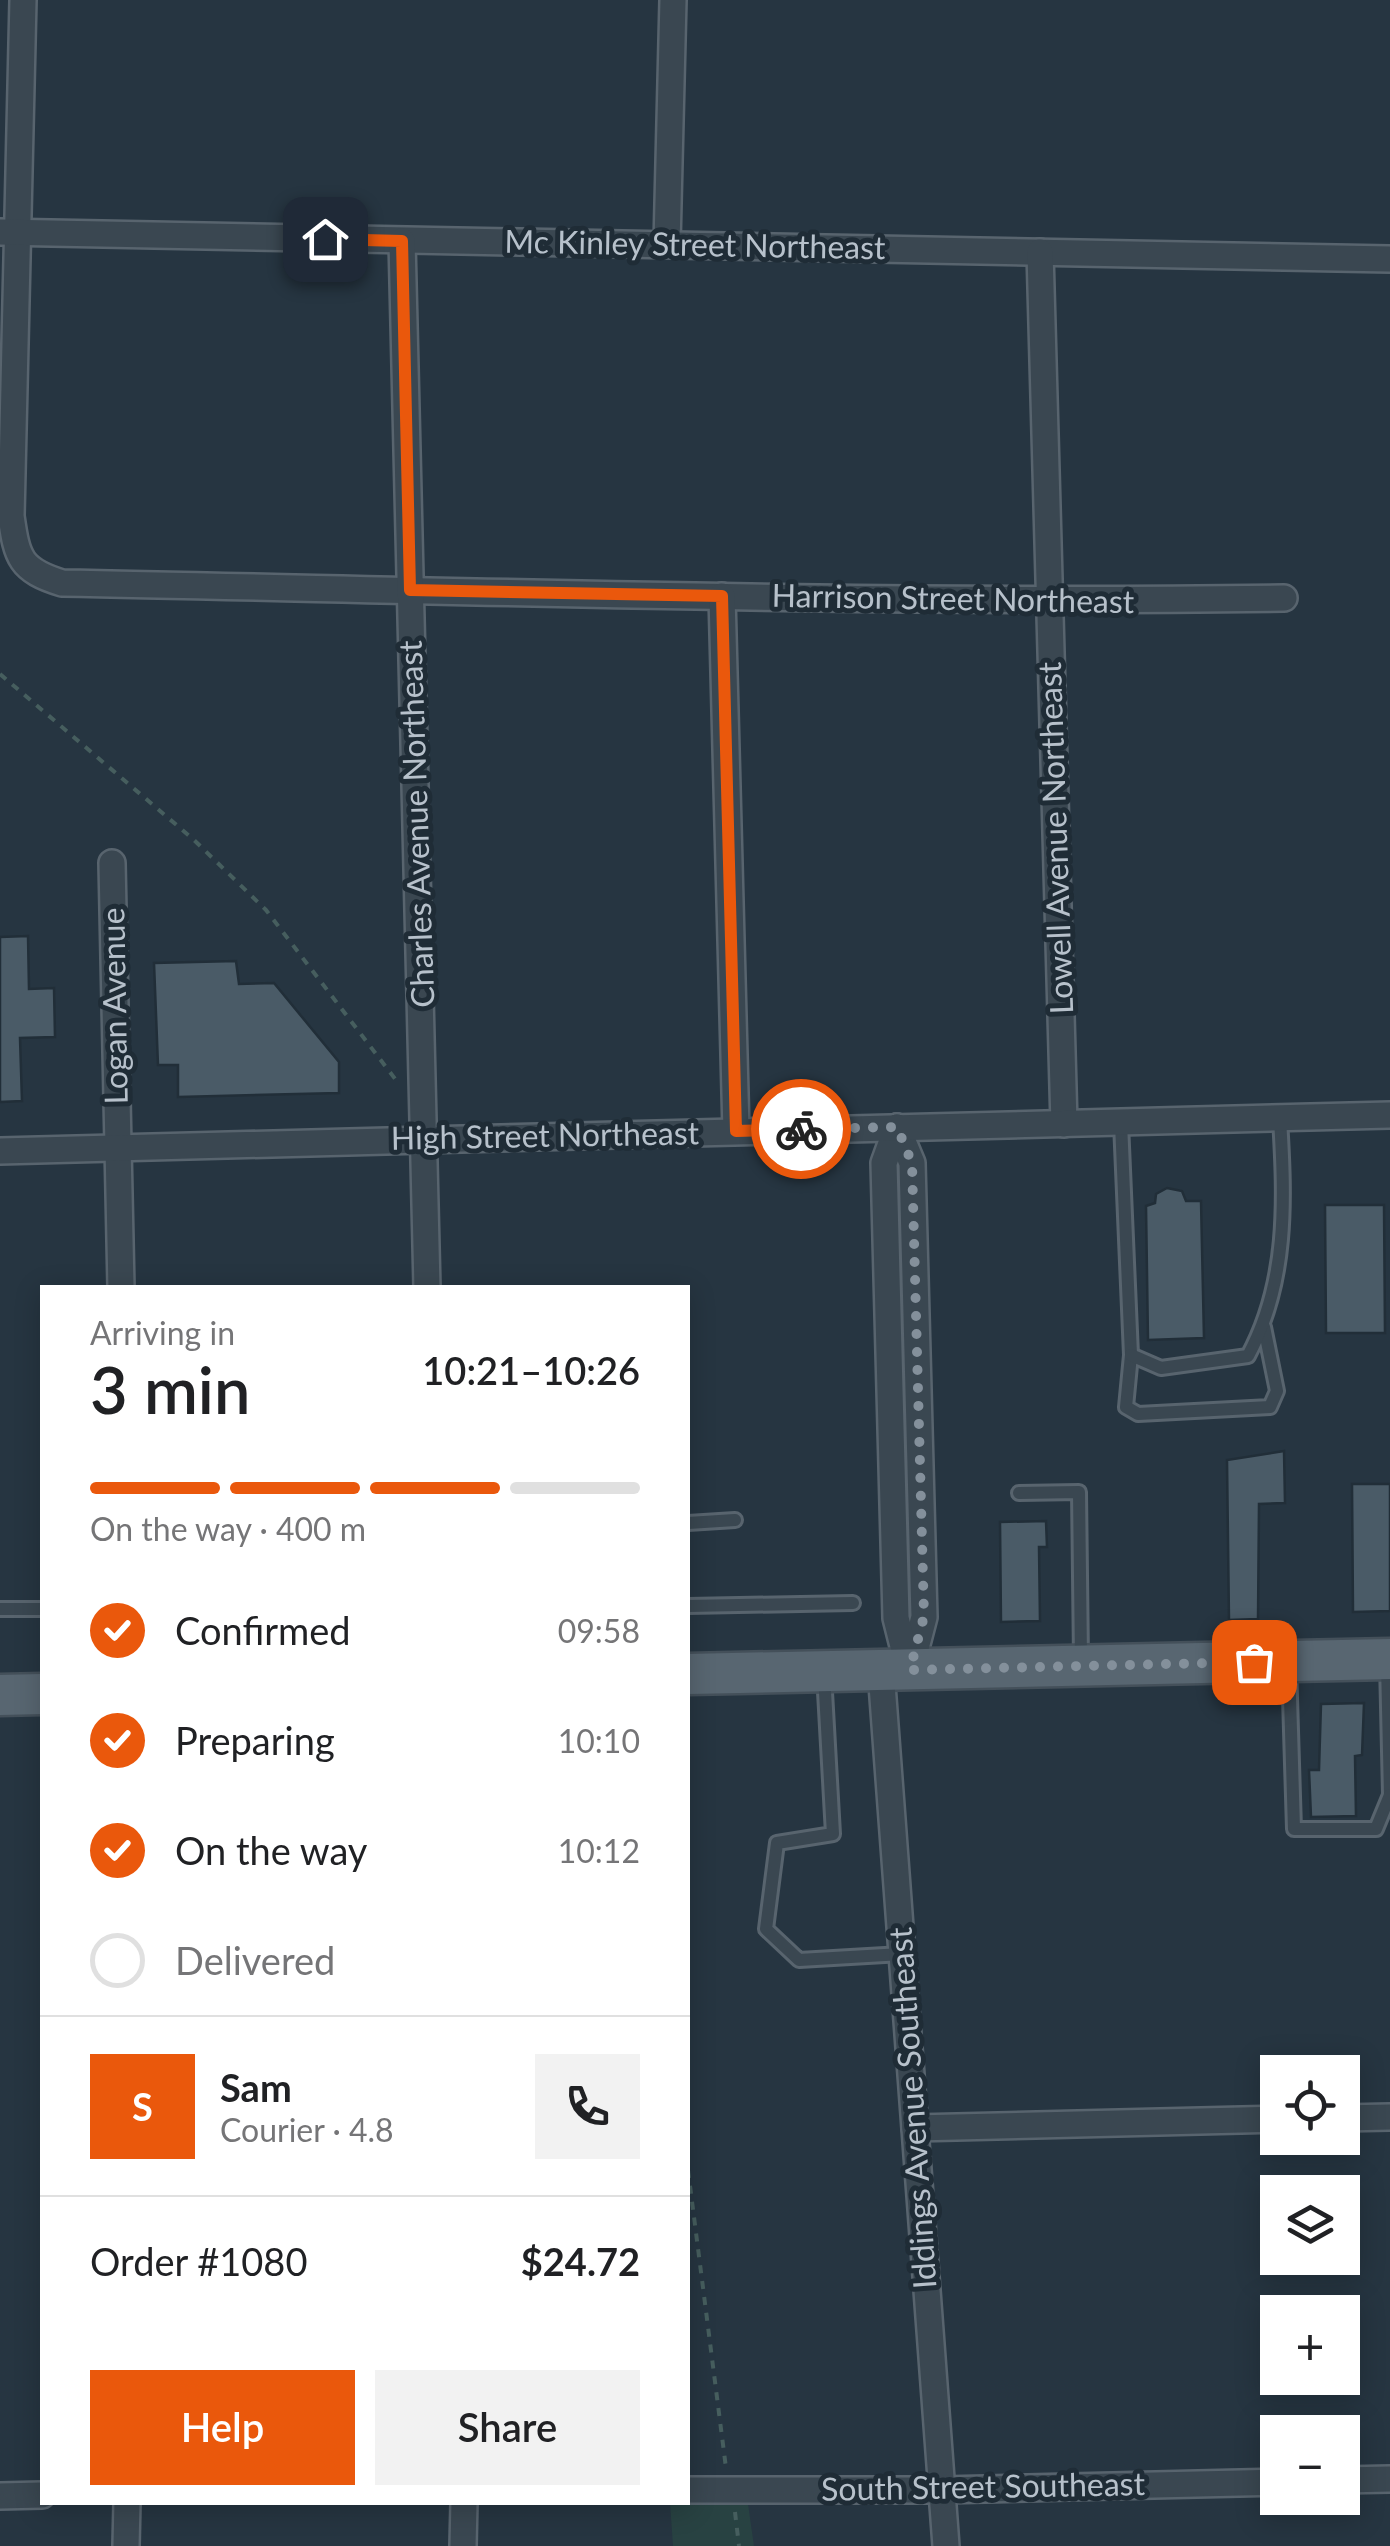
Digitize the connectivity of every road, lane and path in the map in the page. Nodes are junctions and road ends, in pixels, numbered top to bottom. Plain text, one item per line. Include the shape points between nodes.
1 (23, 0) edge
2 (673, 0) edge
3 (9, 232) edge
4 (402, 241) junction
5 (668, 244) junction
6 (1040, 252) junction
7 (1390, 259) edge
8 (410, 590) junction
9 (722, 596) junction
10 (1284, 598) dead end
11 (1050, 602) junction
12 (0, 674) edge
13 (112, 864) dead end
14 (422, 1112) junction
15 (1390, 1114) edge
16 (1280, 1119) junction
17 (1120, 1123) junction
18 (1064, 1124) junction
19 (897, 1127) junction
20 (736, 1131) junction
21 (423, 1139) junction
22 (116, 1149) junction
23 (0, 1151) edge
24 (120, 1285) edge
25 (428, 1285) edge
26 (1264, 1328) junction
27 (1131, 1355) junction
28 (1019, 1493) dead end
29 (734, 1520) dead end
30 (690, 1523) edge
31 (852, 1603) dead end
32 (690, 1606) edge
33 (40, 1609) edge
34 (0, 1610) edge
35 (1388, 1659) edge
36 (1289, 1661) junction
37 (1081, 1666) junction
38 (895, 1671) junction
39 (824, 1672) junction
40 (690, 1674) edge
41 (40, 1694) edge
42 (0, 1695) edge
43 (1389, 1724) edge
44 (1390, 1795) edge
45 (902, 1954) junction
46 (1390, 2117) edge
47 (1360, 2118) edge
48 (1260, 2120) edge
49 (915, 2128) junction
50 (690, 2185) edge
51 (728, 2477) dead end
52 (1390, 2479) edge
53 (1360, 2480) edge
54 (1260, 2482) edge
55 (690, 2490) edge
56 (942, 2490) junction
57 (0, 2496) edge
58 (40, 2496) edge
59 (733, 2498) dead end
60 (127, 2505) edge
61 (464, 2505) edge
62 (126, 2546) edge
63 (463, 2546) edge
64 (739, 2546) edge
65 (946, 2546) edge

1 - 3 street
2 - 5 street
3 - 4 street, Mc Kinley Street Northeast
3 - 8 street, Harrison Street Northeast via 11,516 15,546 27,567 62,583
4 - 5 street, Mc Kinley Street Northeast
4 - 8 street, Charles Avenue Northeast
5 - 6 street, Mc Kinley Street Northeast
6 - 7 street, Mc Kinley Street Northeast
6 - 11 street, Lowell Avenue Northeast
8 - 9 street, Harrison Street Northeast
8 - 14 street, Charles Avenue Northeast
9 - 11 street, Harrison Street Northeast
9 - 20 street
10 - 11 street, Harrison Street Northeast
11 - 18 street, Lowell Avenue Northeast
12 - 14 path via 266,910
13 - 22 street, Logan Avenue
14 - 21 street, Charles Avenue Northeast
15 - 16 street, High Street Northeast
16 - 17 street, High Street Northeast
16 - 26 lane via 1280,1264
17 - 18 street, High Street Northeast
17 - 27 lane
18 - 19 street, High Street Northeast
19 - 20 street, High Street Northeast
19 - 38 street, Iddings Avenue Southeast via 912,1163 924,1616
20 - 21 street, High Street Northeast
21 - 22 street, High Street Northeast
21 - 25 street, Charles Avenue Northeast
22 - 23 street, High Street Northeast
22 - 24 street, Logan Avenue
26 - 27 lane via 1248,1356 1161,1368
26 - 27 lane via 1277,1391 1270,1407 1138,1414 1126,1407
28 - 37 lane via 1079,1492
29 - 30 lane
31 - 32 lane
33 - 34 lane
35 - 36 main road
35 - 43 lane
36 - 37 main road
36 - 44 lane via 1294,1829 1376,1829
37 - 38 main road
38 - 39 main road
38 - 45 street, Iddings Avenue Southeast
39 - 40 main road
39 - 45 lane via 833,1834 777,1843 766,1929 799,1960
41 - 42 main road
43 - 44 lane
45 - 49 street, Iddings Avenue Southeast
46 - 47 street
48 - 49 street
49 - 56 street, Iddings Avenue Southeast
50 - 51 path
52 - 53 street
54 - 56 street, South Street Southeast
55 - 56 street, South Street Southeast
56 - 65 street, Iddings Avenue Southeast
57 - 58 street
59 - 64 path
60 - 62 street
61 - 63 street

